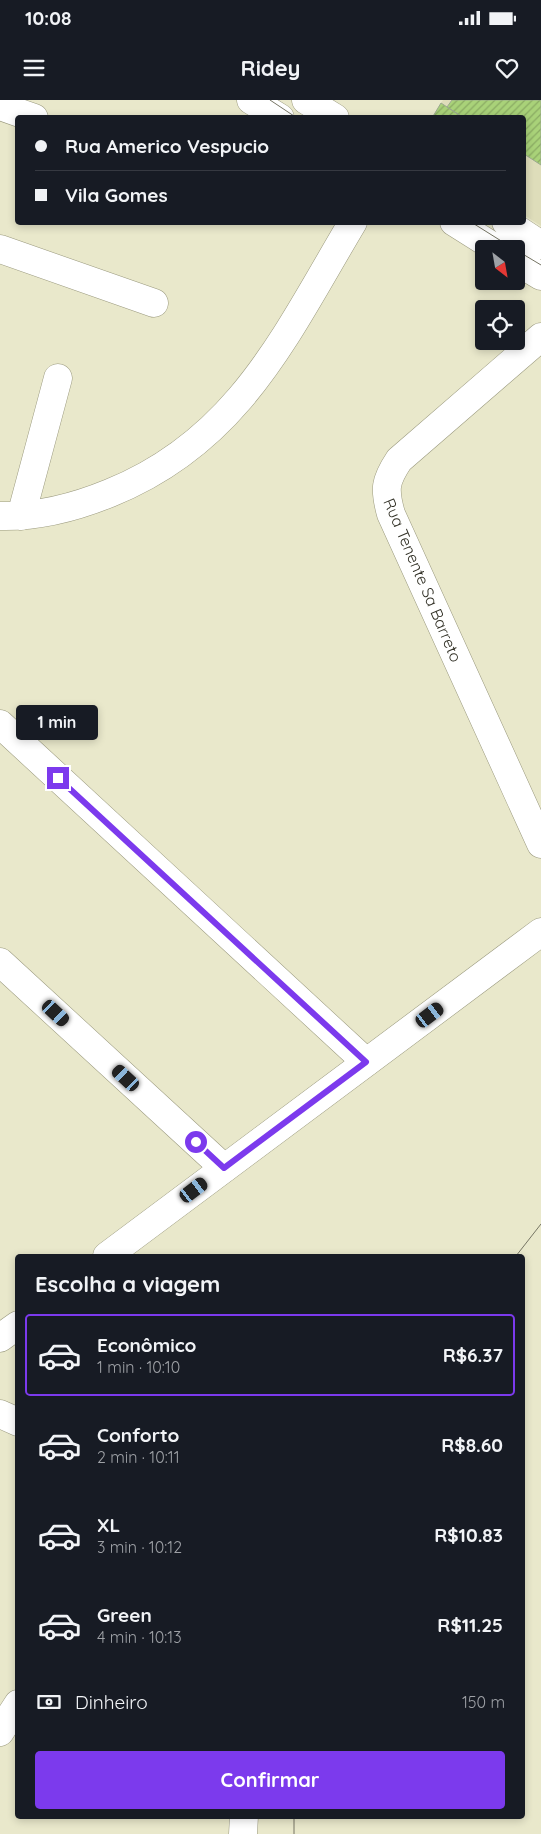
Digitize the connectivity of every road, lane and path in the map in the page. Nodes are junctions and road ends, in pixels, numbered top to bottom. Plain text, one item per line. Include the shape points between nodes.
1 (246, 100) edge
2 (251, 100) edge
3 (306, 100) edge
4 (0, 106) edge
5 (26, 115) edge
6 (238, 115) edge
7 (275, 115) edge
8 (330, 115) edge
9 (351, 225) edge
10 (459, 225) edge
11 (511, 225) edge
12 (483, 240) edge
13 (541, 244) edge
14 (0, 249) edge
15 (525, 266) edge
16 (541, 276) edge
17 (154, 303) dead end
18 (541, 337) edge
19 (58, 378) dead end
20 (10, 516) edge
21 (0, 724) edge
22 (541, 844) edge
23 (541, 932) edge
24 (0, 962) edge
25 (366, 1062) junction
26 (224, 1168) junction
27 (110, 1254) edge
28 (15, 1327) edge
29 (0, 1338) edge
30 (0, 1414) edge
31 (15, 1421) edge
32 (15, 1709) edge
33 (0, 1732) edge
34 (244, 1819) edge
35 (243, 1834) edge

1 - 6 street
2 - 7 street
3 - 8 street
4 - 5 street
9 - 20 street via 267,366 227,414 198,441 169,464 94,500 56,510
10 - 12 street
11 - 13 street
14 - 17 street
15 - 16 street
18 - 22 street, Rua Tenente Sa Barreto via 400,460 390,474 385,492 391,514
19 - 20 street
21 - 25 street
23 - 25 street
24 - 26 street
25 - 26 street
26 - 27 street
28 - 29 street
30 - 31 street
32 - 33 street
34 - 35 street

